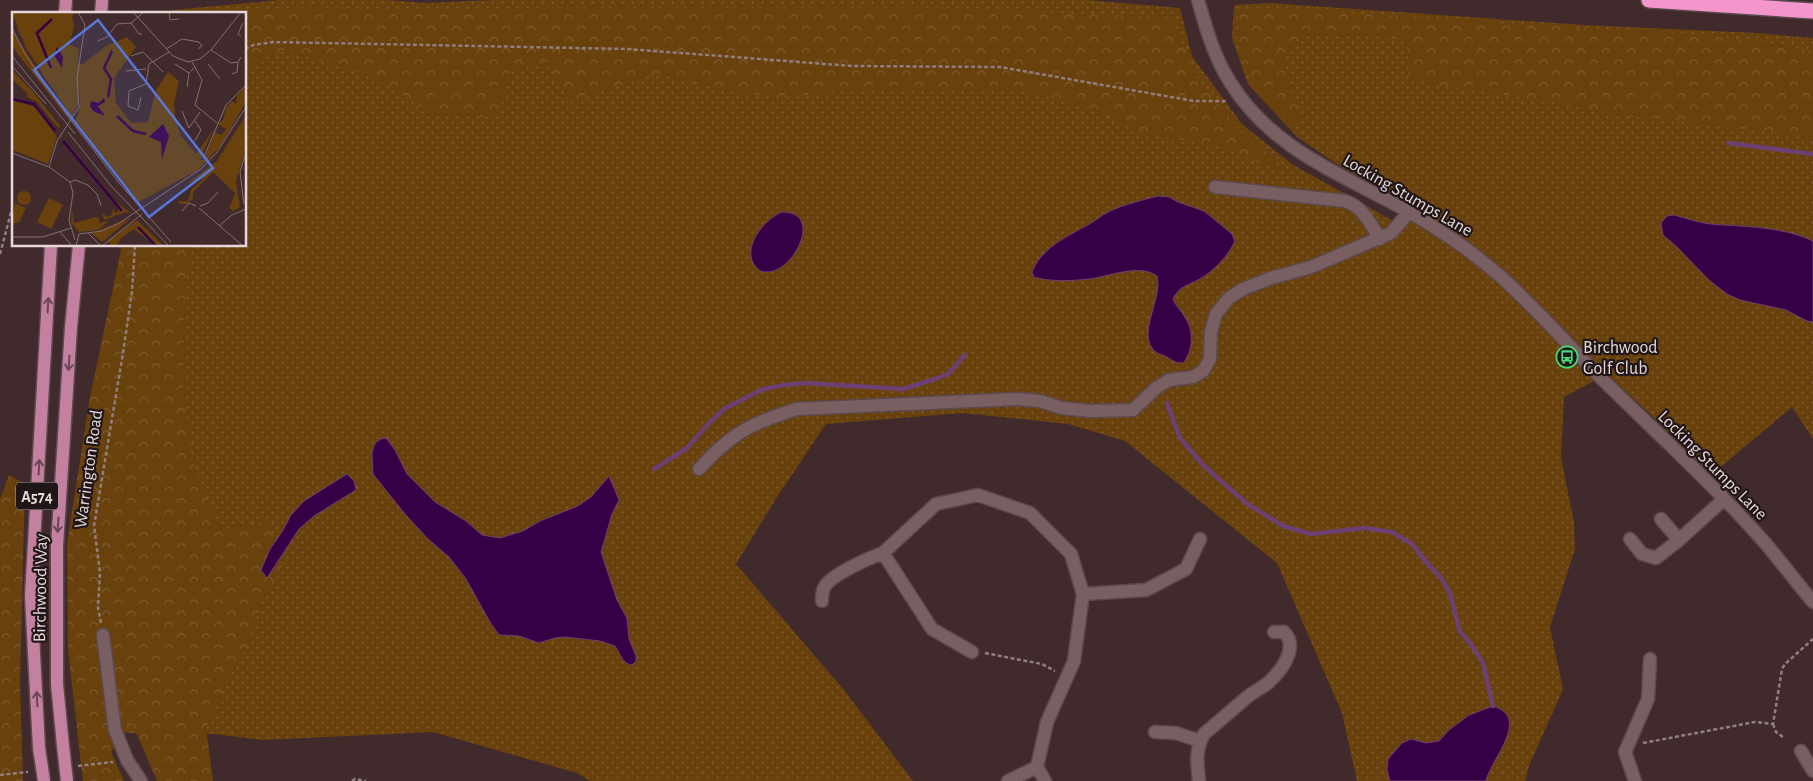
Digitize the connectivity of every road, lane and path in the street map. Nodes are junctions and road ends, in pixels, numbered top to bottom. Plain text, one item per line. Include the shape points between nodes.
1 (1198, 0) edge
2 (1649, 0) edge
3 (1813, 11) edge
4 (246, 48) edge
5 (1243, 101) junction
6 (1215, 187) dead end
7 (12, 209) edge
8 (1410, 212) junction
9 (1380, 239) junction
10 (51, 246) edge
11 (79, 246) edge
12 (135, 246) edge
13 (0, 254) edge
14 (699, 469) dead end
15 (1724, 500) junction
16 (1661, 519) dead end
17 (1200, 538) dead end
18 (1630, 540) dead end
19 (1679, 540) junction
20 (883, 553) junction
21 (1083, 594) junction
22 (822, 601) dead end
23 (1813, 602) edge
24 (1274, 632) dead end
25 (103, 635) joint
26 (1813, 639) edge
27 (972, 652) joint
28 (1650, 659) dead end
29 (1067, 677) junction
30 (1773, 724) junction
31 (1155, 732) dead end
32 (1783, 737) dead end
33 (1200, 741) junction
34 (1628, 746) junction
35 (1801, 752) dead end
36 (1037, 767) junction
37 (1813, 771) edge
38 (44, 781) edge
39 (67, 781) edge
40 (140, 781) edge
41 (352, 781) edge
42 (366, 781) edge
43 (1008, 781) edge
44 (1045, 781) edge
45 (1199, 781) edge
46 (1635, 781) edge

1 - 5 street, Locking Stumps Lane via 1216,57
2 - 3 highway
4 - 5 path via 274,42 628,49 854,66 1000,67 1194,101
5 - 8 street, Locking Stumps Lane via 1262,123 1290,146
6 - 9 street via 1355,204
7 - 13 path
8 - 9 street via 1391,233
8 - 15 street, Locking Stumps Lane via 1457,242 1499,276
9 - 14 street via 1312,267 1243,288 1229,298 1216,314 1211,332 1210,359 1203,370 1193,377 1169,380 1133,410 1081,410 1016,399 797,409 764,419 736,434
38 -> 10 main road, Birchwood Way / A574, bridge via 39,748 31,596
11 -> 39 main road, Birchwood Way / A574, bridge via 57,546 57,684
12 - 25 path, Warrington Road via 126,335 94,526 100,572 98,608
15 - 19 street
15 - 23 street, Locking Stumps Lane via 1766,544
16 - 19 street
17 - 21 street via 1186,569 1146,590
18 - 19 street via 1642,554 1656,558
20 - 21 street via 936,504 978,495 1030,513 1071,554
20 - 22 street via 865,560 825,585
20 - 27 street via 932,629
21 - 29 street via 1074,661
24 - 33 street via 1284,632 1289,637 1290,650 1283,667 1204,734
25 - 40 street via 115,730
26 - 30 path via 1782,669
27 - 29 path via 1042,664
28 - 34 street via 1648,699
29 - 36 street via 1047,722
30 - 32 path
30 - 34 path via 1755,722
31 - 33 street via 1176,733
33 - 45 street via 1196,754
34 - 46 street via 1625,752
35 - 37 street
36 - 43 street
36 - 44 street
41 - 42 path

